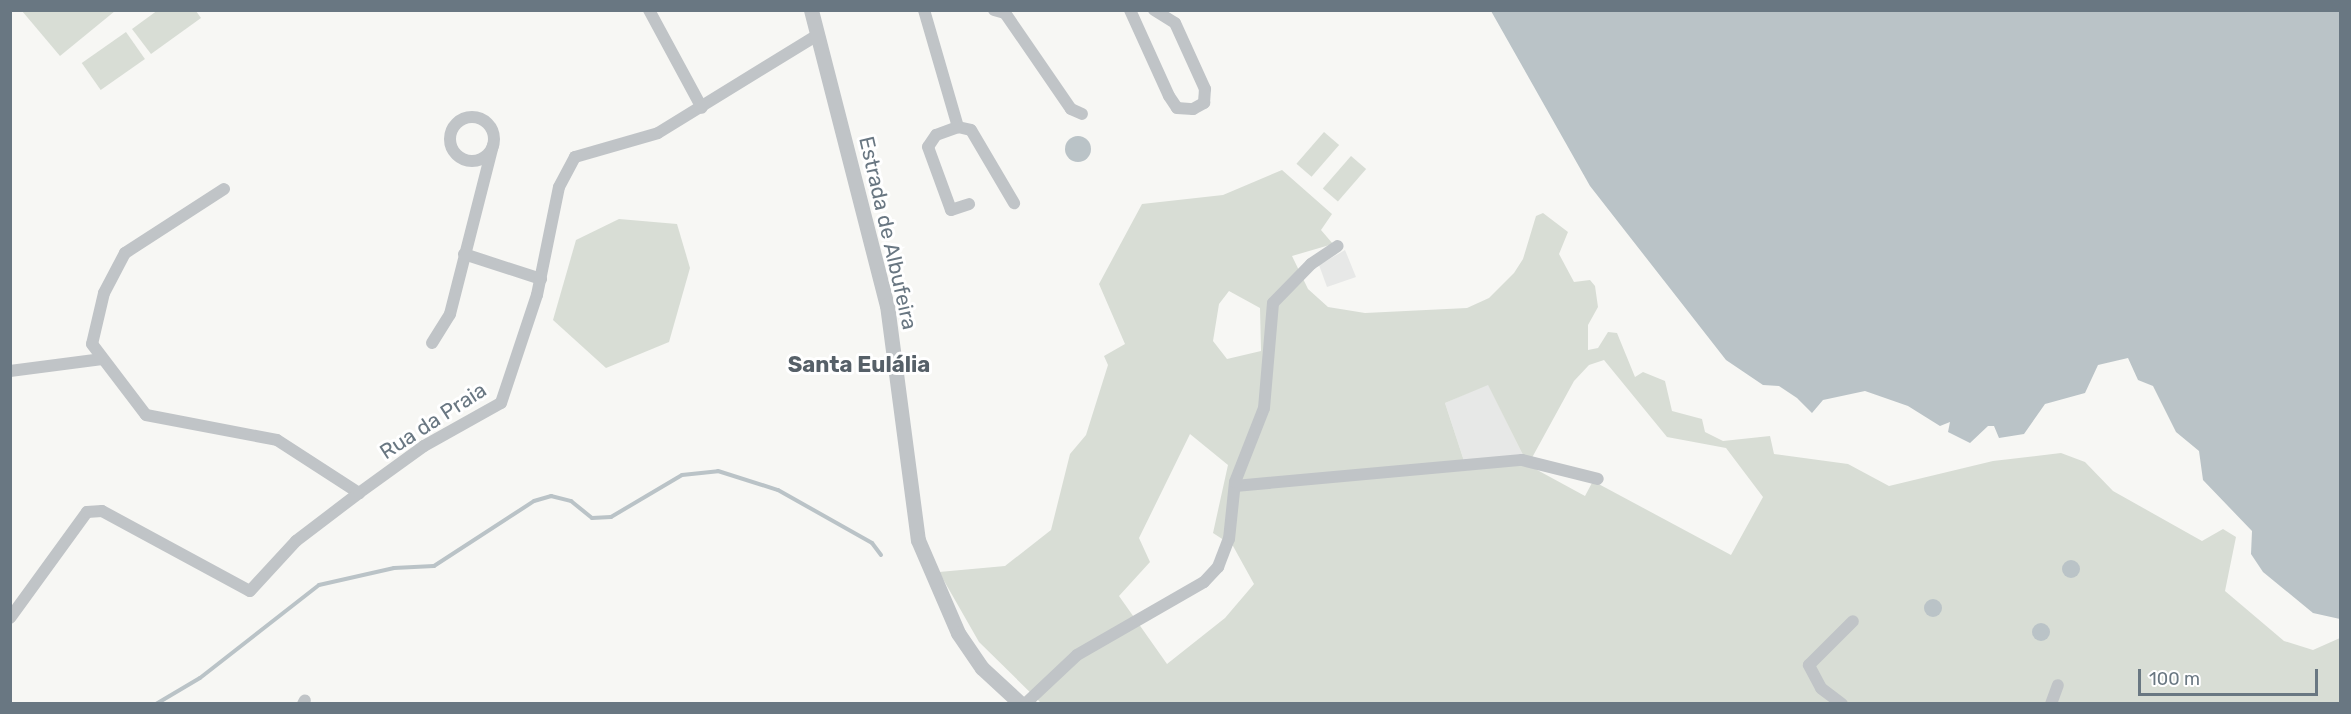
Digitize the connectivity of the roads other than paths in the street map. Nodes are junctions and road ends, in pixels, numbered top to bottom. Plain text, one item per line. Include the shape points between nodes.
1 (649, 10) edge
2 (811, 10) edge
3 (924, 10) edge
4 (994, 10) edge
5 (1130, 10) edge
6 (1154, 10) edge
7 (818, 35) junction
8 (702, 108) junction
9 (1082, 114) dead end
10 (958, 128) junction
11 (493, 145) junction
12 (469, 161) junction
13 (481, 182) junction
14 (224, 189) dead end
15 (1014, 203) dead end
16 (969, 204) dead end
17 (1338, 246) dead end
18 (464, 254) junction
19 (541, 279) junction
20 (432, 343) dead end
21 (102, 359) junction
22 (10, 371) edge
23 (1598, 479) dead end
24 (1235, 486) junction
25 (359, 493) junction
26 (10, 618) edge
27 (1853, 621) dead end
28 (2058, 685) dead end
29 (1021, 704) edge
30 (1025, 704) edge
31 (1842, 704) edge
32 (2051, 704) edge

1 - 8 street
2 - 7 street, Estrada de Albufeira
3 - 10 street
4 - 9 street via 1005,13 1071,109
5 - 6 street via 1169,96 1177,108 1193,109 1204,103 1205,89 1175,23
7 - 8 street, Rua da Praia
7 - 29 street, Estrada de Albufeira via 887,305 918,540 942,603 982,668
8 - 19 street, Rua da Praia via 658,133 575,157 559,187
10 - 15 street via 971,130
10 - 16 street via 936,135 928,147 951,210
11 - 12 street via 484,157
11 - 12 street via 493,132 484,120 458,122 451,146
11 - 13 street
12 - 13 street
13 - 18 street
14 - 21 street via 125,253 104,293 92,344
17 - 24 street via 1311,264 1273,303 1264,408
18 - 19 street
18 - 20 street via 450,314
19 - 25 street, Rua da Praia via 517,367 501,403 424,446
21 - 22 street via 55,361
21 - 25 street via 146,415 277,440
23 - 24 street via 1522,460
24 - 30 street via 1229,540 1218,567 1204,582 1077,655
25 - 26 street, Rua da Praia via 296,541 250,591 102,511 87,512
27 - 31 street via 1809,665 1821,688
28 - 32 street

